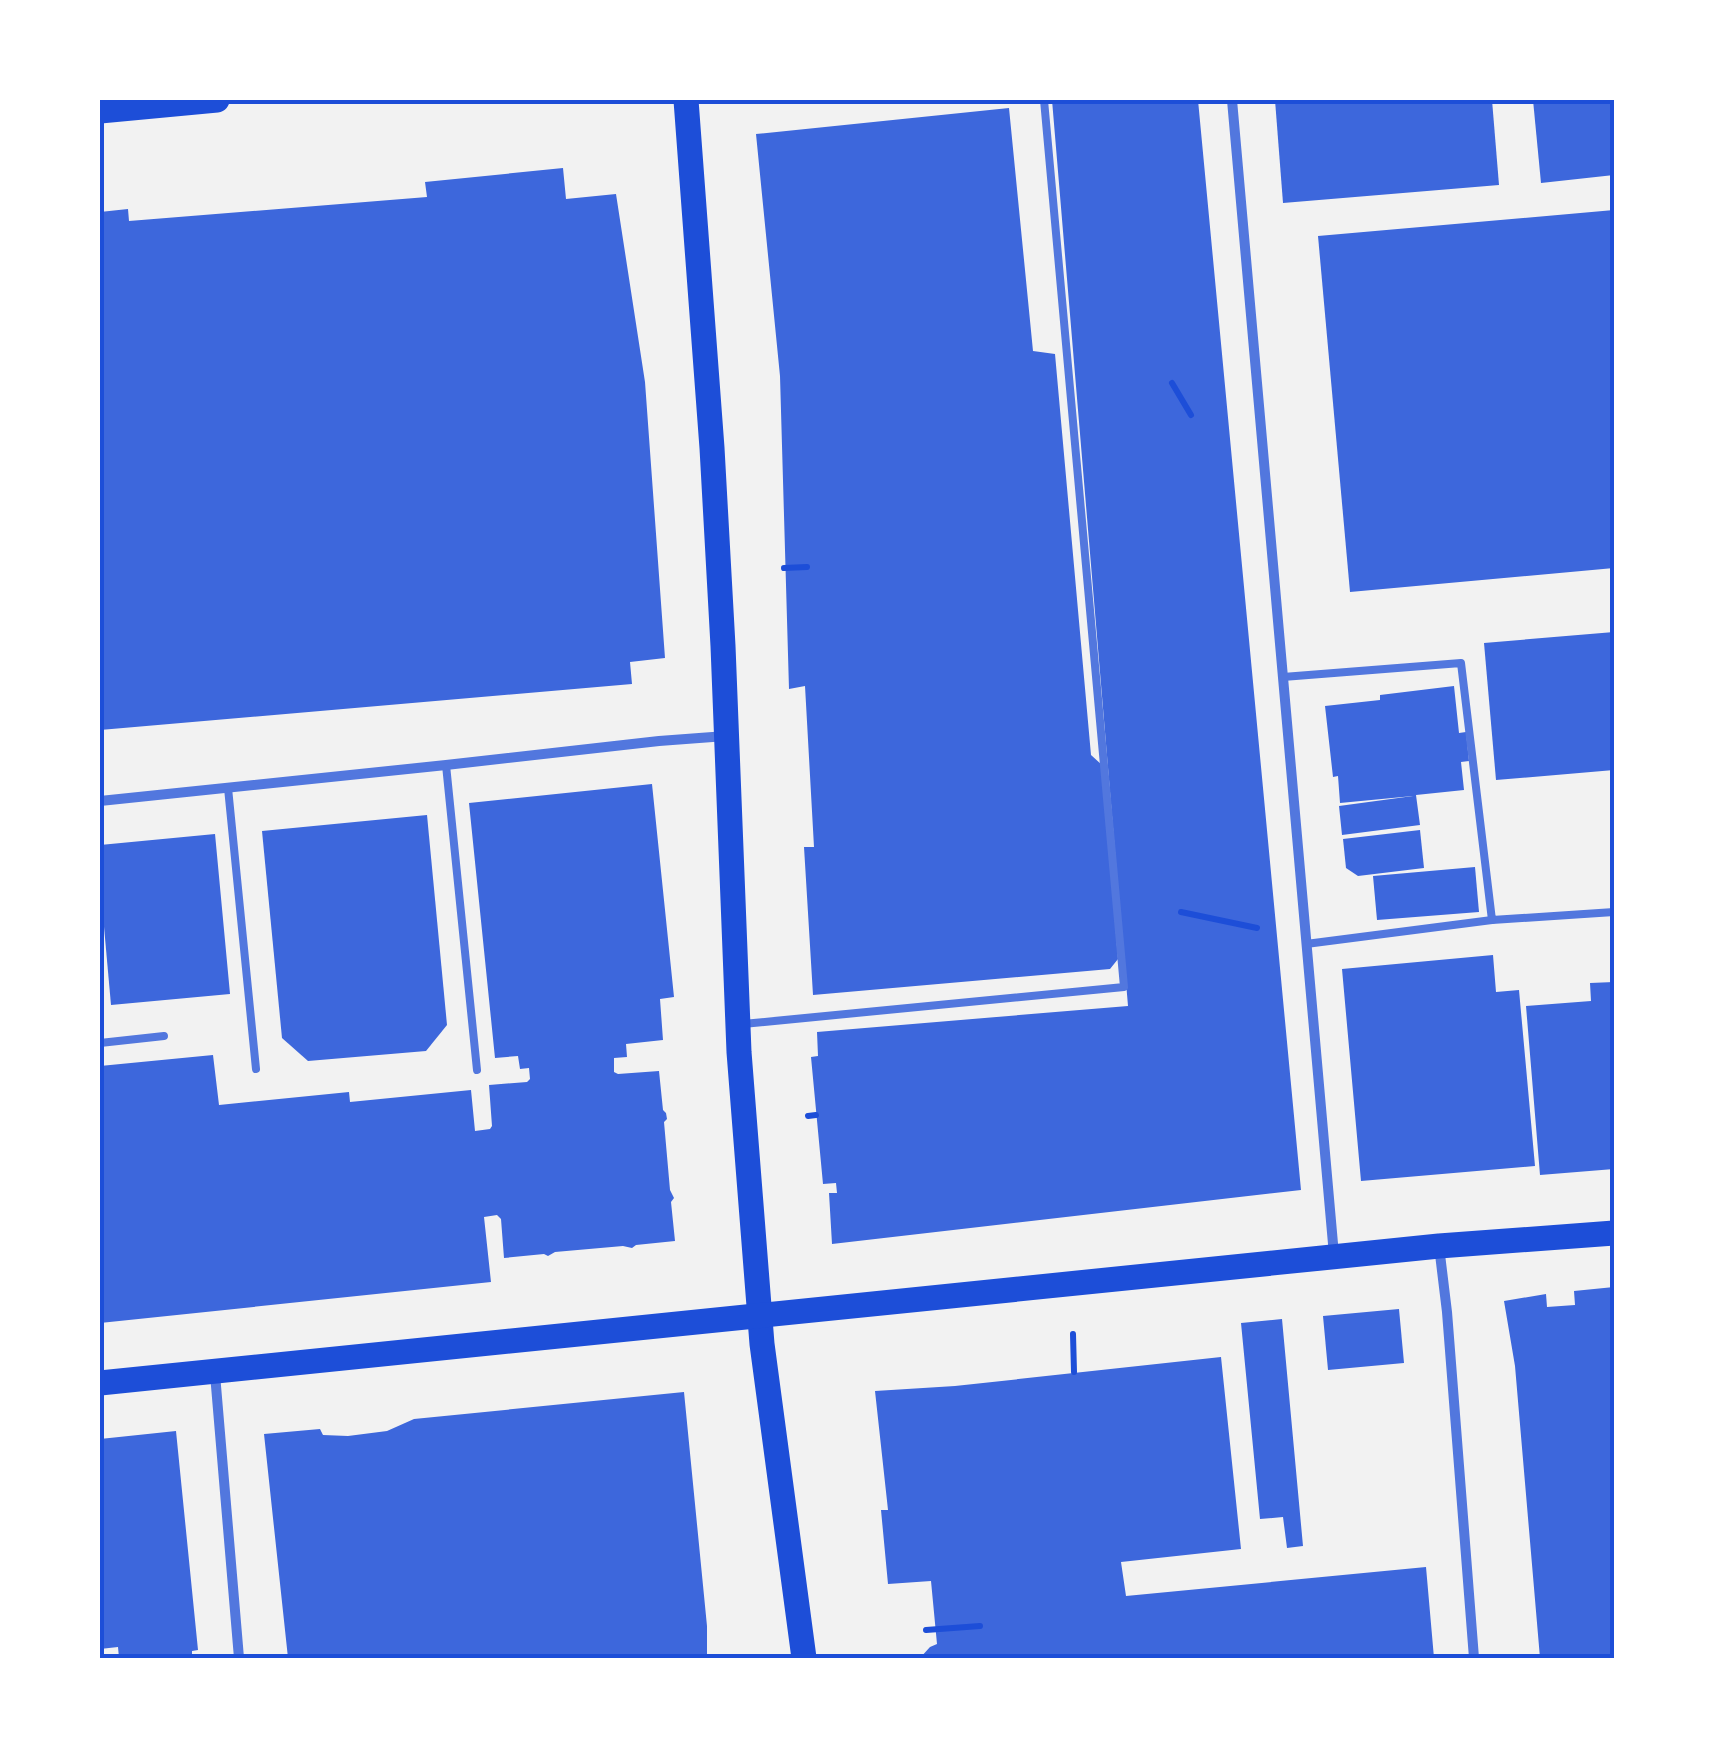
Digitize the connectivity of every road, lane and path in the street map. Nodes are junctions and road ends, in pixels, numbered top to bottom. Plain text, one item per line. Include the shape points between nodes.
1 (217, 100) edge
2 (686, 100) edge
3 (1044, 100) edge
4 (1232, 100) edge
5 (127, 104) edge
6 (100, 111) edge
7 (1172, 383) dead end
8 (1191, 416) dead end
9 (807, 567) dead end
10 (784, 568) dead end
11 (1283, 677) junction
12 (726, 736) junction
13 (446, 766) junction
14 (228, 788) junction
15 (100, 801) edge
16 (1181, 912) dead end
17 (1614, 912) edge
18 (1492, 920) junction
19 (1256, 928) dead end
20 (1306, 944) junction
21 (738, 1024) junction
22 (164, 1036) dead end
23 (100, 1043) edge
24 (256, 1068) dead end
25 (477, 1070) dead end
26 (1614, 1233) edge
27 (1439, 1246) junction
28 (1334, 1257) junction
29 (760, 1316) junction
30 (1073, 1334) dead end
31 (1074, 1372) dead end
32 (215, 1373) junction
33 (100, 1383) edge
34 (980, 1626) dead end
35 (926, 1630) dead end
36 (240, 1658) edge
37 (804, 1658) edge
38 (1474, 1658) edge

1 - 5 main road
2 - 12 main road
3 - 21 lane via 1124,987
4 - 11 street
5 - 6 main road
7 - 8 path
9 - 10 path
11 - 18 lane via 1461,663
11 - 20 street
12 - 13 street
12 - 21 main road
13 - 14 street
13 - 25 lane
14 - 15 street
14 - 24 lane
16 - 19 path
17 - 18 lane
18 - 20 lane
20 - 28 street
21 - 29 main road
22 - 23 lane
26 - 27 main road
27 - 28 main road
27 - 38 street
28 - 29 main road
29 - 32 main road
29 - 37 main road
30 - 31 path
32 - 33 main road
32 - 36 street
34 - 35 path

